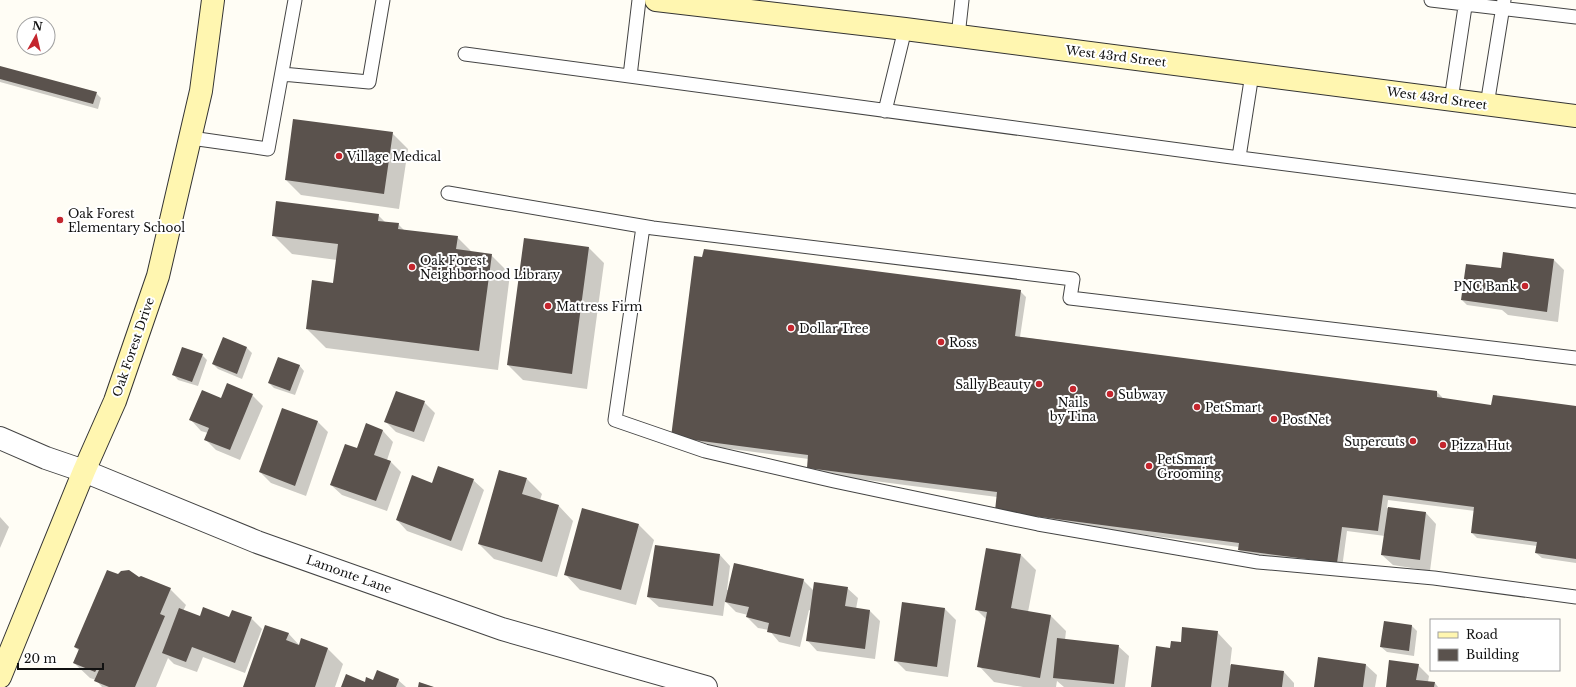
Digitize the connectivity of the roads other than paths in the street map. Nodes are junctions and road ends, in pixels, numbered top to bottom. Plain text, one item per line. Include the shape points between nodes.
1 (214, 0) edge
2 (295, 0) edge
3 (383, 0) edge
4 (639, 0) edge
5 (656, 0) edge
6 (962, 0) edge
7 (1431, 0) edge
8 (1466, 2) edge
9 (1503, 4) edge
10 (1576, 17) edge
11 (905, 29) junction
12 (958, 36) junction
13 (465, 54) dead end
14 (282, 74) junction
15 (1252, 74) junction
16 (630, 76) junction
17 (1451, 100) junction
18 (1487, 105) junction
19 (885, 111) junction
20 (1576, 116) edge
21 (191, 138) junction
22 (1238, 157) junction
23 (448, 193) dead end
24 (1576, 201) edge
25 (643, 227) junction
26 (1576, 358) edge
27 (0, 438) edge
28 (84, 471) junction
29 (1576, 597) edge
30 (0, 677) edge
31 (706, 687) edge

1 - 21 main road, Oak Forest Drive
2 - 14 lane
3 - 14 lane via 369,82
4 - 16 lane
5 - 11 main road, West 43rd Street
6 - 12 lane
7 - 8 lane
8 - 9 lane
8 - 17 lane
9 - 10 lane
9 - 18 lane
11 - 12 main road, West 43rd Street
11 - 19 lane
12 - 15 main road, West 43rd Street
13 - 16 lane
14 - 21 lane via 268,148
15 - 17 main road, West 43rd Street
15 - 22 lane
16 - 19 lane
17 - 18 main road, West 43rd Street
18 - 20 main road, West 43rd Street
19 - 22 lane
21 - 28 main road, Oak Forest Drive via 158,276 115,401
22 - 24 lane
23 - 25 lane
25 - 26 lane via 1073,279 1070,298
25 - 29 lane via 614,420 713,452 834,482 1038,524 1258,562 1434,578
27 - 28 street, Lamonte Lane
28 - 30 main road, Oak Forest Drive
28 - 31 street, Lamonte Lane via 257,542 502,629

